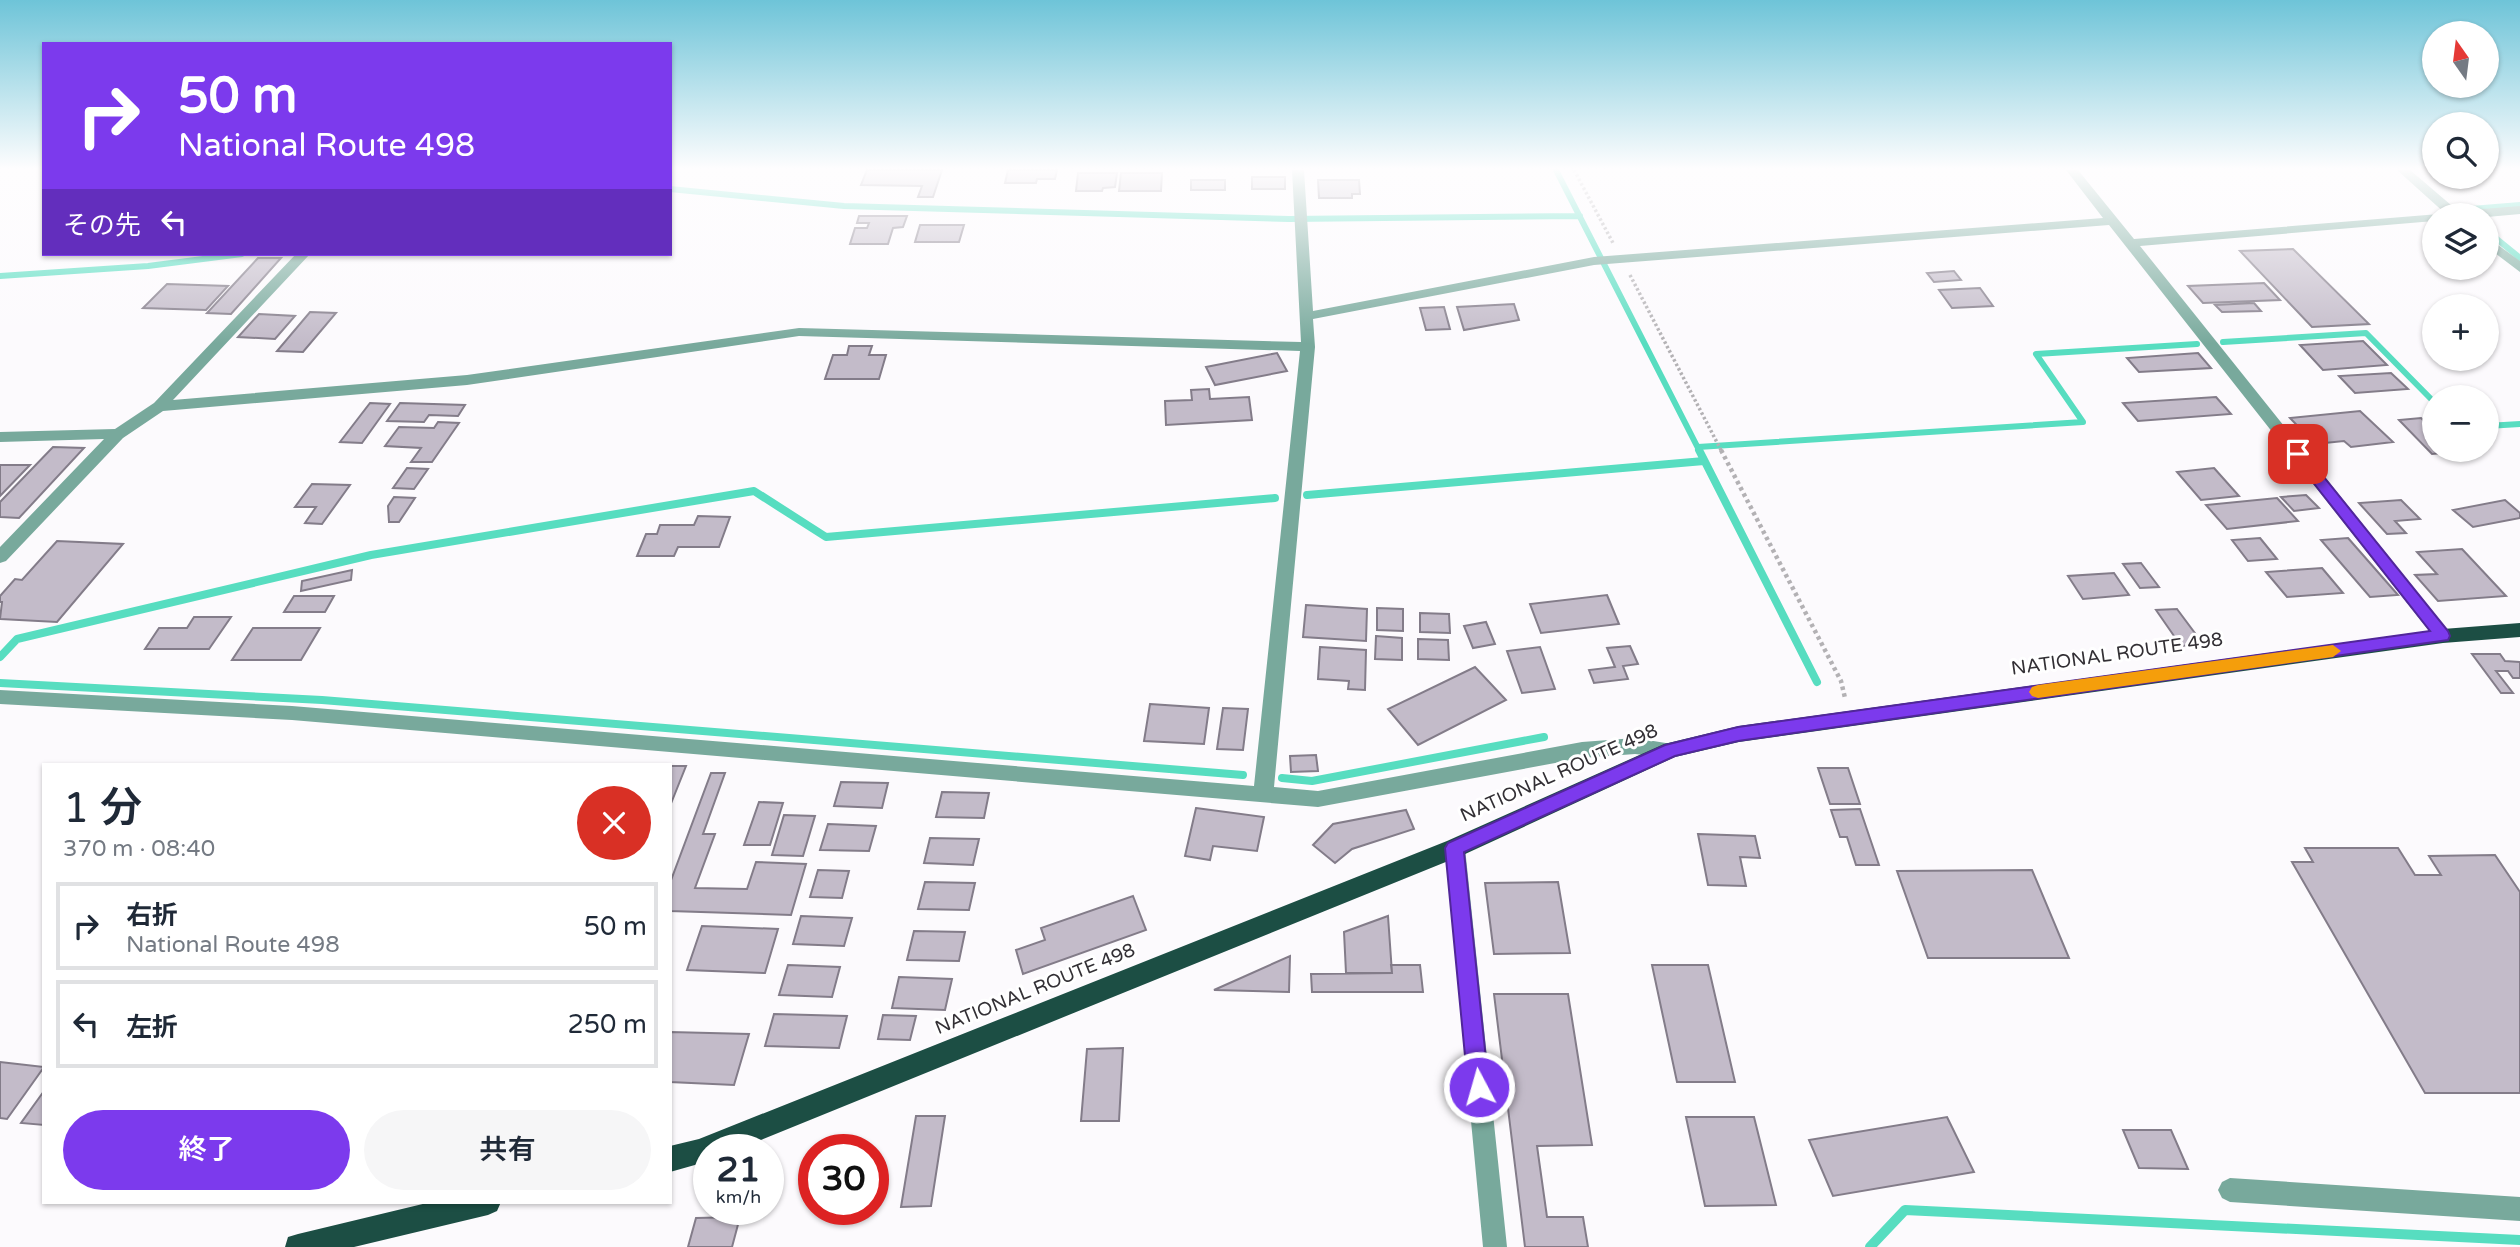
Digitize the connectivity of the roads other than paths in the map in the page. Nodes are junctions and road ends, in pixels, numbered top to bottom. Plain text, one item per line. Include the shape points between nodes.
1 (1302, 228) edge
2 (2021, 228) edge
3 (2120, 228) edge
4 (2304, 228) edge
5 (2131, 243) junction
6 (2499, 251) edge
7 (301, 256) edge
8 (2520, 268) edge
9 (1308, 316) junction
10 (1308, 347) junction
11 (159, 406) junction
12 (118, 434) junction
13 (0, 437) edge
14 (0, 557) edge
15 (2520, 630) edge
16 (2442, 636) junction
17 (0, 697) edge
18 (1671, 750) junction
19 (1263, 796) junction
20 (1455, 848) junction
21 (672, 1159) edge
22 (2230, 1190) dead end
23 (480, 1204) edge
24 (2520, 1209) edge
25 (298, 1247) edge
26 (1494, 1247) edge

1 - 9 street
2 - 9 street via 1608,260
3 - 5 street
4 - 5 street
5 - 16 street
6 - 8 street
7 - 11 street
9 - 10 street
10 - 11 street via 799,332 467,380
10 - 19 street
11 - 12 street
12 - 13 street
12 - 14 street
15 - 16 highway, NATIONAL ROUTE 498
16 - 18 highway, NATIONAL ROUTE 498 via 1738,734
17 - 19 street via 292,713
18 - 19 street via 1634,746 1582,750 1318,799
18 - 20 highway, NATIONAL ROUTE 498
20 - 21 highway, NATIONAL ROUTE 498 via 699,1152
20 - 26 street
22 - 24 street
23 - 25 highway

